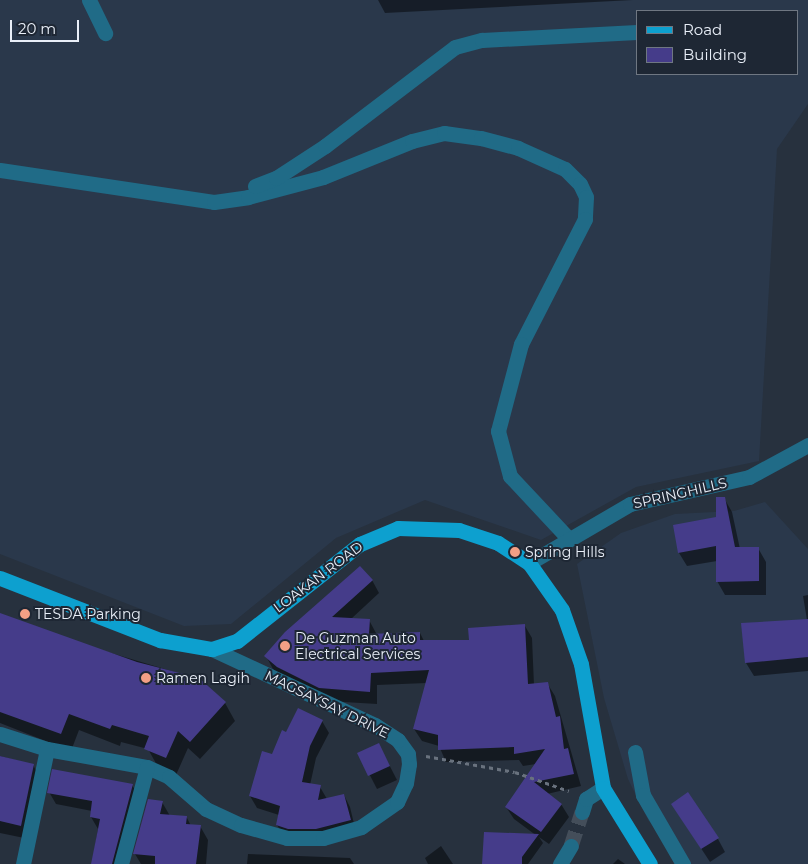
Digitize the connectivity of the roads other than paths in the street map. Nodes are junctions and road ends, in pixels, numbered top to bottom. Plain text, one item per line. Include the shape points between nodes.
1 (89, 0) edge
2 (636, 32) edge
3 (105, 33) dead end
4 (0, 170) edge
5 (214, 202) junction
6 (808, 445) edge
7 (569, 539) junction
8 (529, 563) junction
9 (0, 578) edge
10 (212, 649) junction
11 (0, 734) edge
12 (48, 749) junction
13 (635, 752) dead end
14 (147, 767) junction
15 (603, 788) junction
16 (584, 806) tunnel mouth
17 (571, 846) tunnel mouth
18 (23, 864) edge
19 (121, 864) edge
20 (560, 864) edge
21 (650, 864) edge
22 (683, 864) edge

1 - 3 street
2 - 5 street via 482,40 455,47 325,146 276,178
4 - 5 street
5 - 7 street via 248,197 323,177 368,157 444,133 518,148 565,169 580,184 586,197 585,219 522,344 498,431 510,476
6 - 7 street, SPRINGHILLS via 749,477 630,504
7 - 8 street, SPRINGHILLS
8 - 10 main road, LOAKAN ROAD via 498,543 459,530 398,528 360,544 237,641
8 - 15 main road, LOAKAN ROAD via 562,610 581,664
9 - 10 main road, LOAKAN ROAD via 160,640
10 - 14 street, MAGSAYSAY DRIVE via 375,725 398,740 408,754 409,764 406,783 397,802 361,827 324,838 287,838 241,824 206,808 169,777
11 - 12 street, MAGSAYSAY DRIVE
12 - 14 street, MAGSAYSAY DRIVE
12 - 18 street
13 - 22 street via 643,796
14 - 19 street
15 - 16 street
15 - 21 main road, LOAKAN ROAD via 633,842
17 - 20 street

